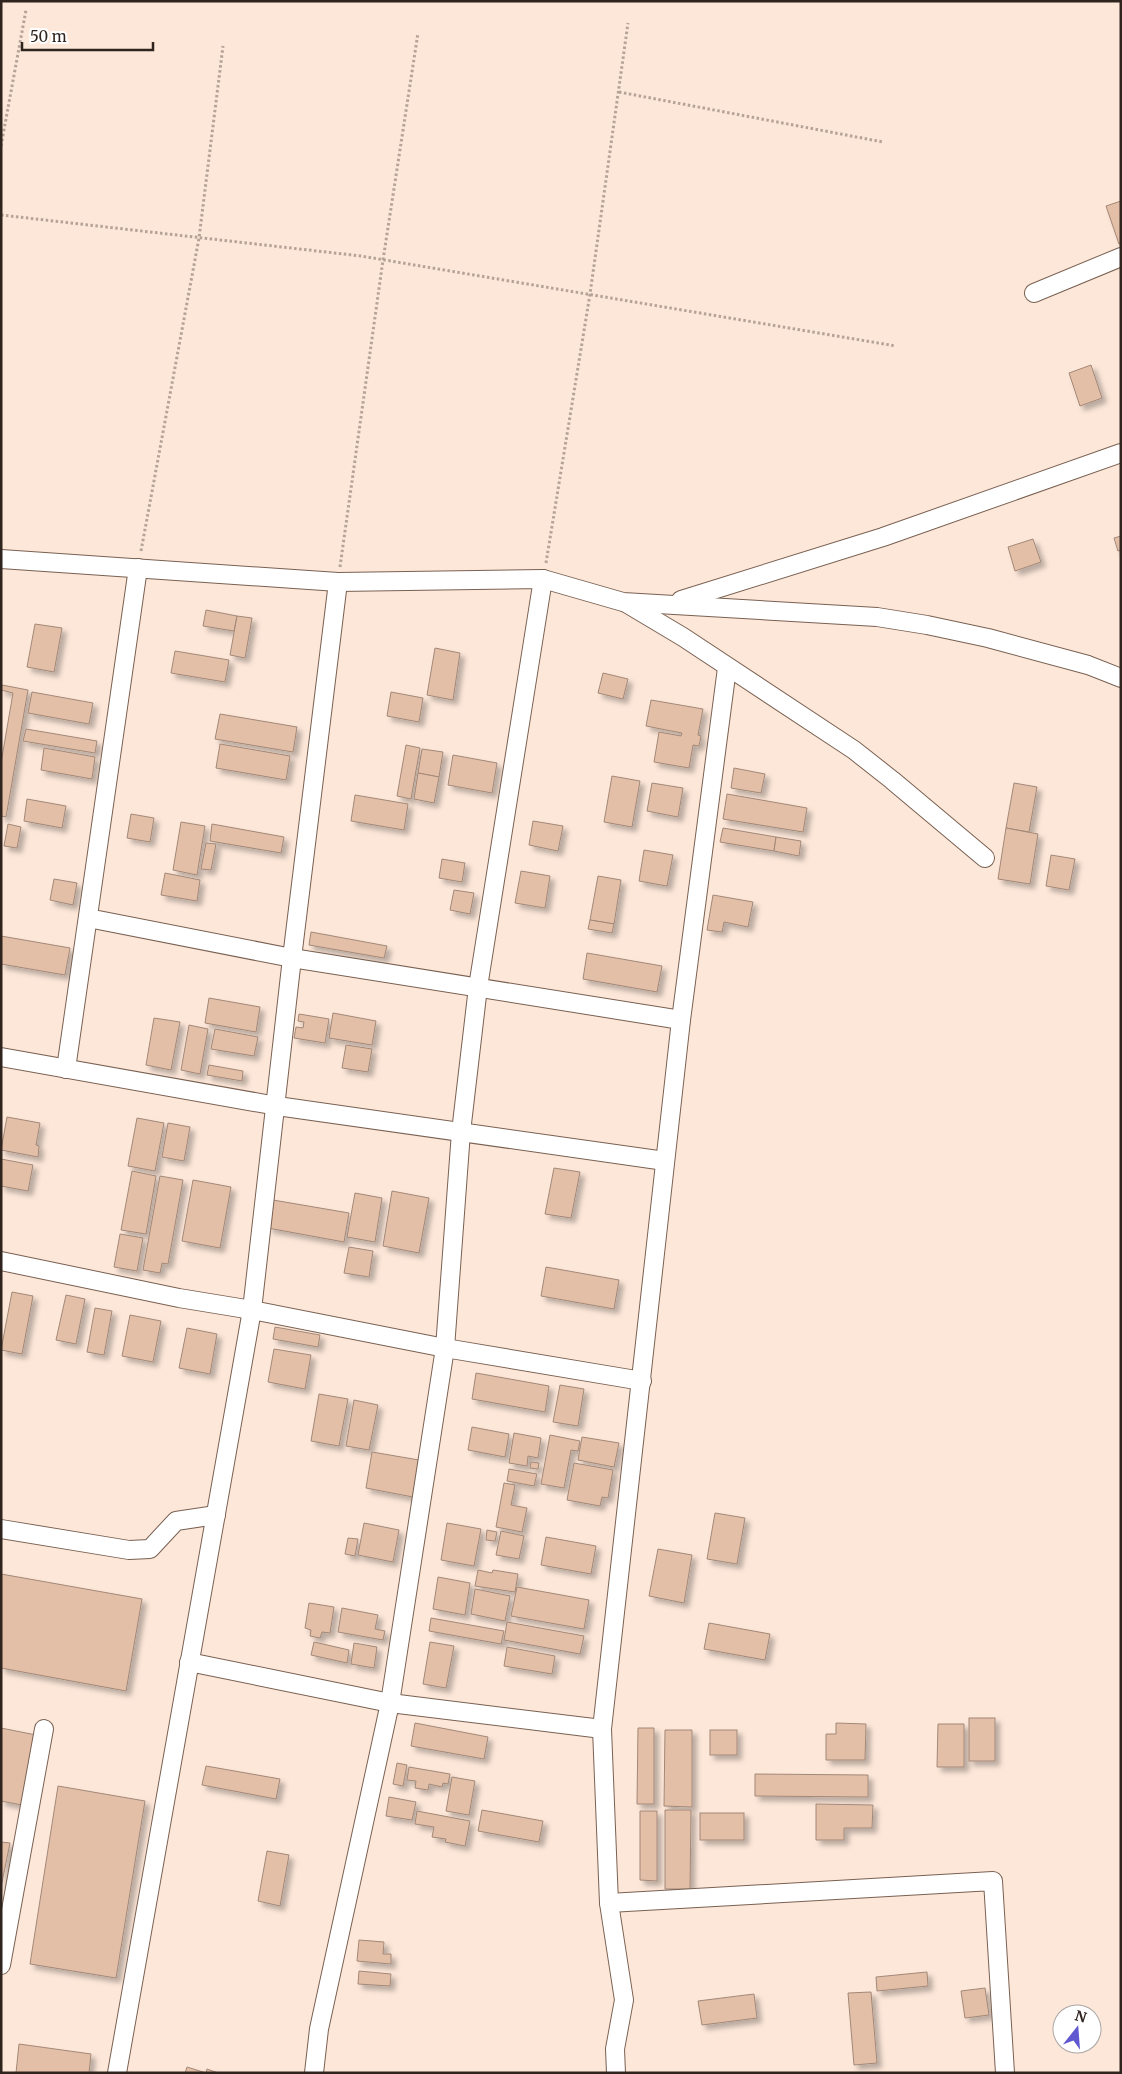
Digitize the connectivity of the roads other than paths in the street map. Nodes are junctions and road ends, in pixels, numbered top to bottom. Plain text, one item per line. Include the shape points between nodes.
1 (1121, 257) edge
2 (1034, 293) dead end
3 (1121, 453) edge
4 (1, 559) edge
5 (138, 568) junction
6 (543, 579) junction
7 (338, 582) junction
8 (623, 602) junction
9 (669, 604) junction
10 (727, 668) junction
11 (1121, 678) edge
12 (985, 858) dead end
13 (88, 918) junction
14 (292, 958) junction
15 (478, 987) junction
16 (681, 1020) junction
17 (1, 1058) edge
18 (66, 1069) junction
19 (277, 1106) junction
20 (461, 1132) junction
21 (666, 1161) junction
22 (1, 1261) edge
23 (252, 1310) junction
24 (445, 1348) junction
25 (642, 1381) junction
26 (216, 1515) junction
27 (1, 1529) edge
28 (189, 1662) junction
29 (390, 1703) junction
30 (44, 1729) dead end
31 (602, 1729) junction
32 (609, 1903) junction
33 (5, 1920) edge
34 (1, 1965) edge
35 (117, 2073) edge
36 (314, 2073) edge
37 (616, 2073) edge
38 (1005, 2073) edge

1 - 2 street
3 - 9 street via 883,537
4 - 5 street
5 - 7 street
5 - 13 street
6 - 7 street
6 - 8 street
6 - 15 street
7 - 14 street
8 - 9 street
8 - 10 street via 683,637
9 - 11 street via 877,617 988,638 1088,665
10 - 12 street via 854,750
10 - 16 street
13 - 14 street
13 - 18 street
14 - 15 street
14 - 19 street
15 - 16 street
15 - 20 street
16 - 21 street
17 - 18 street
18 - 19 street
19 - 20 street
19 - 23 street
20 - 21 street
20 - 24 street
21 - 25 street
22 - 23 street
23 - 24 street
23 - 26 street
24 - 25 street
24 - 29 street
25 - 31 street
26 - 27 street via 176,1521 150,1549 129,1550
26 - 28 street
28 - 29 street
28 - 35 street
29 - 31 street
29 - 36 street via 319,2029
30 - 33 street
31 - 32 street
32 - 37 street via 624,2000 615,2049
32 - 38 street via 993,1881
33 - 34 street

